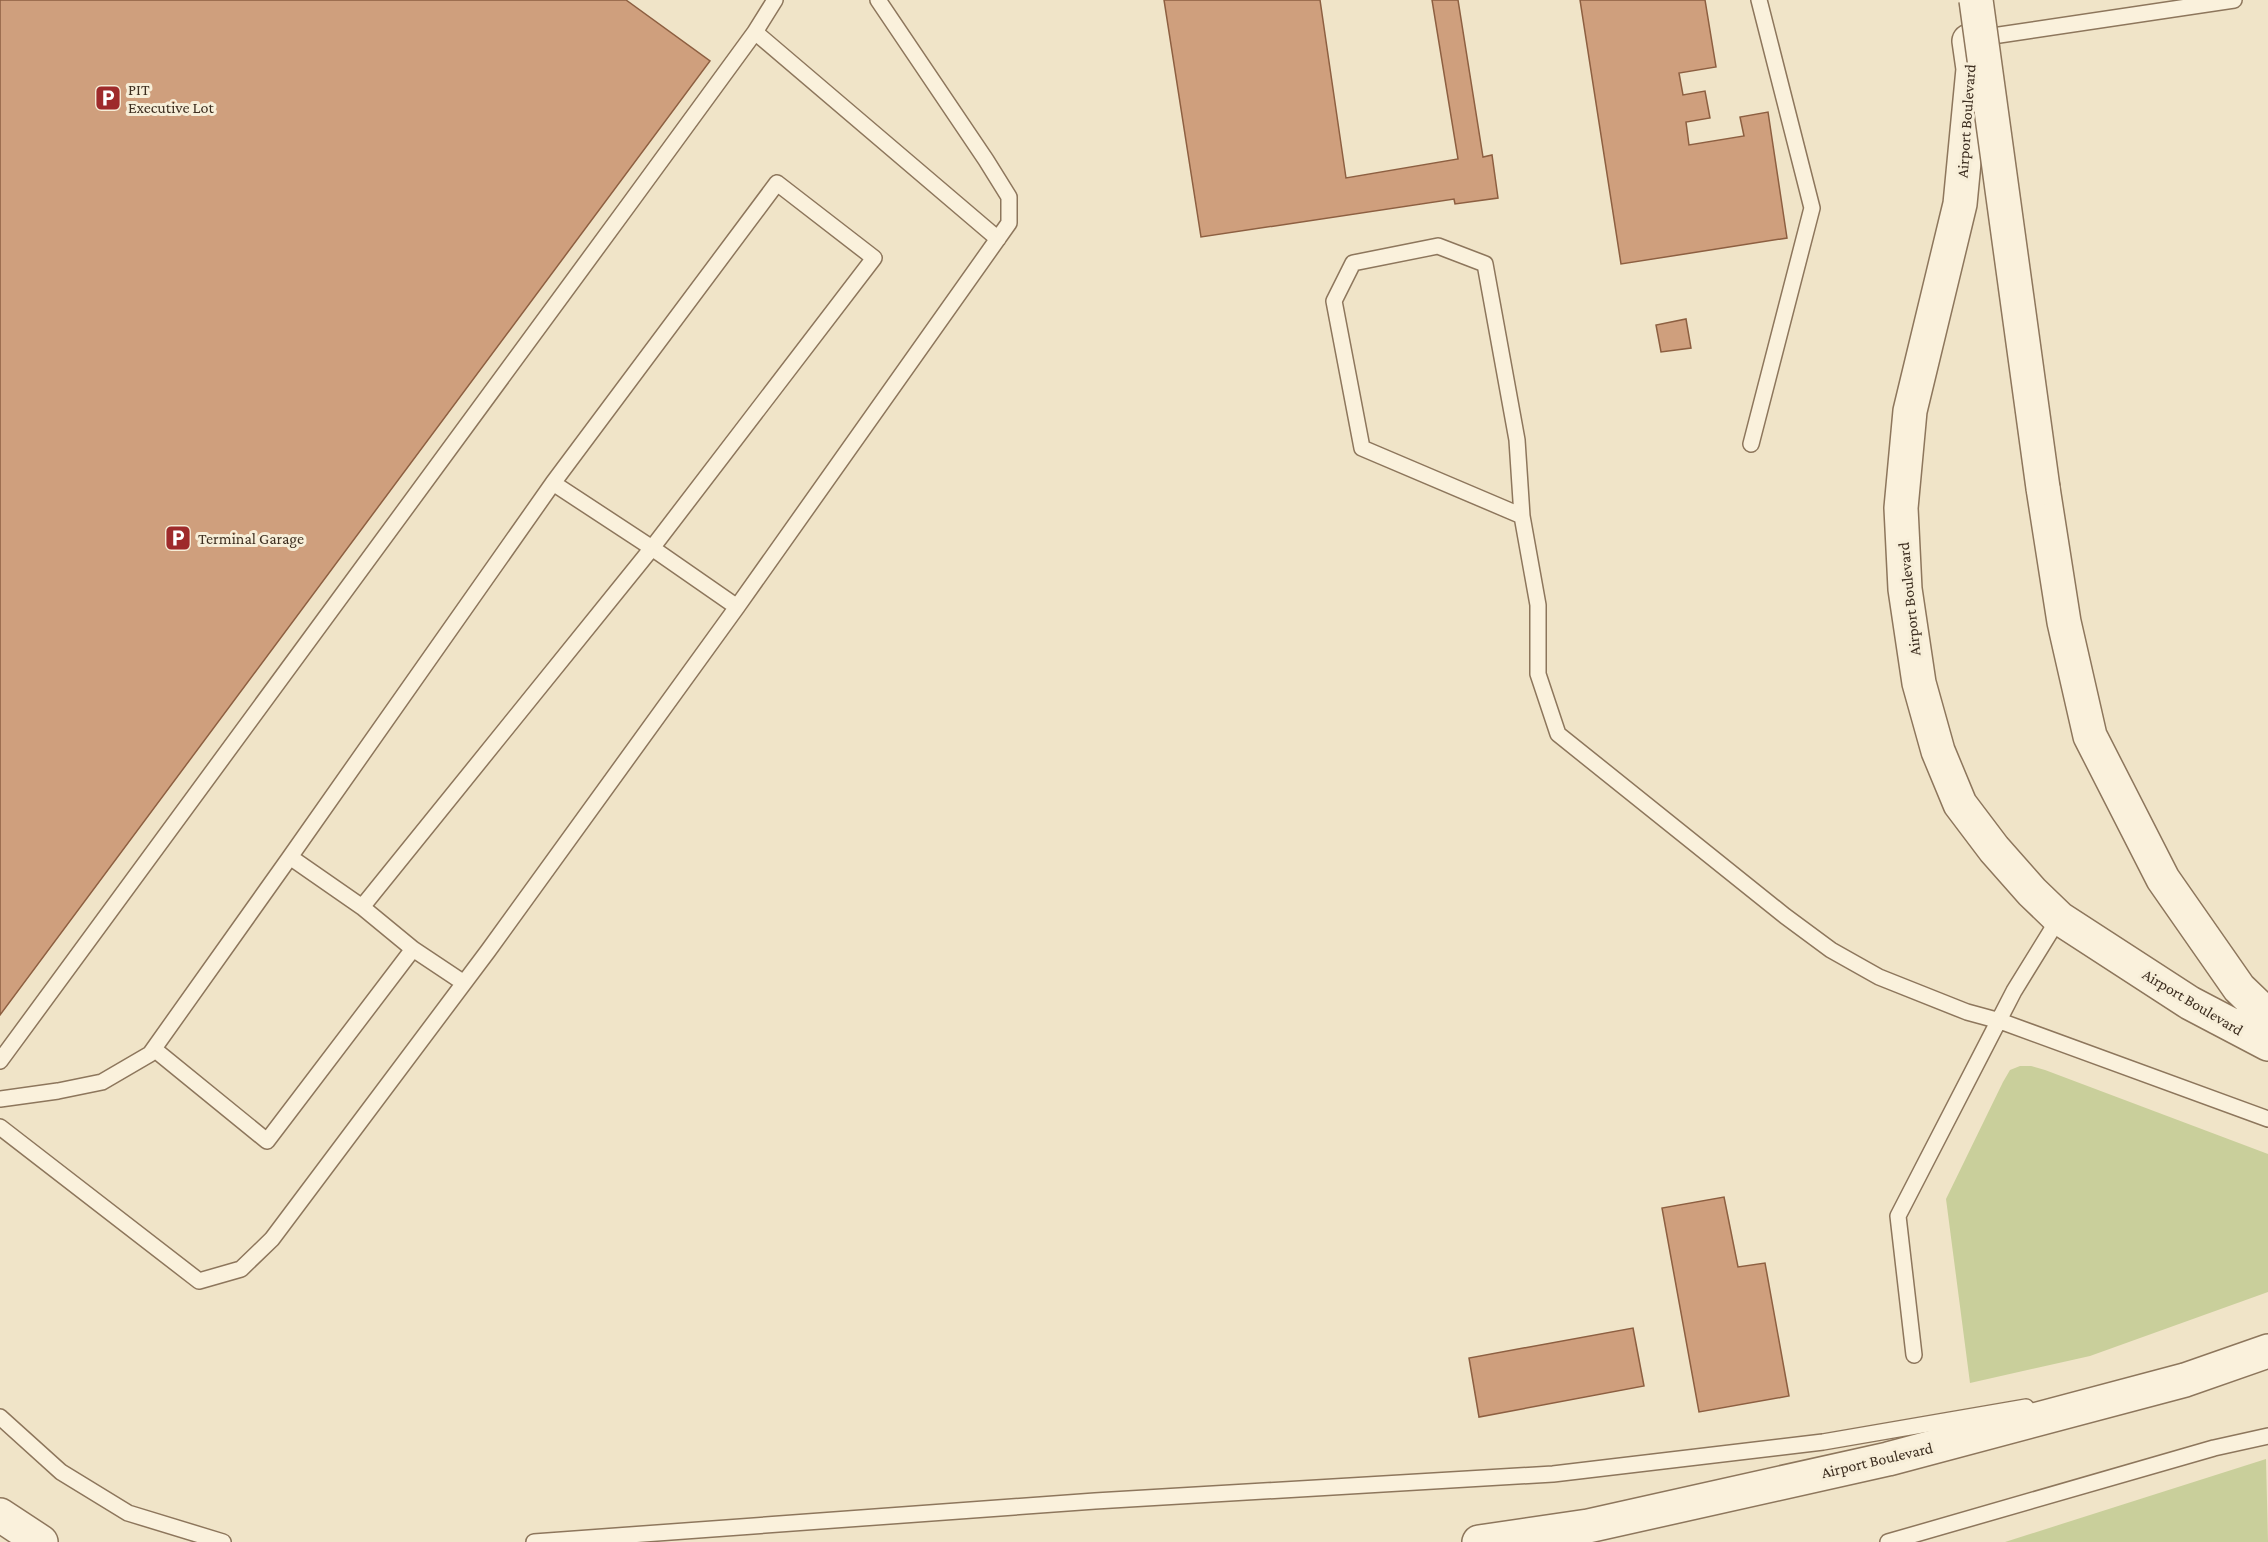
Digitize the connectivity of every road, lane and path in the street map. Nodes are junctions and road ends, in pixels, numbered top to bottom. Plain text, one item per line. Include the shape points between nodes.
1 (775, 0) edge
2 (878, 0) edge
3 (1759, 0) edge
4 (1962, 0) edge
5 (1976, 0) edge
6 (2234, 0) edge
7 (755, 32) junction
8 (1968, 40) junction
9 (998, 239) junction
10 (1751, 444) dead end
11 (553, 483) junction
12 (1522, 516) junction
13 (652, 549) junction
14 (737, 607) junction
15 (290, 857) junction
16 (362, 907) junction
17 (2059, 918) junction
18 (413, 949) junction
19 (464, 982) junction
20 (2268, 1016) edge
21 (2000, 1021) junction
22 (2268, 1044) edge
23 (154, 1049) junction
24 (0, 1061) edge
25 (0, 1099) edge
26 (2268, 1119) edge
27 (0, 1127) edge
28 (2268, 1351) edge
29 (1914, 1355) dead end
30 (2185, 1380) junction
31 (0, 1417) edge
32 (2268, 1436) edge
33 (0, 1515) edge
34 (41, 1542) edge
35 (223, 1542) edge
36 (534, 1542) edge
37 (1479, 1542) edge
38 (1888, 1542) edge

1 - 7 lane
2 - 9 lane via 1008,197 1009,223
3 - 10 lane via 1812,208
4 - 8 street, Airport Boulevard
5 - 20 street, Airport Boulevard, bridge via 2043,488 2064,622 2090,736 2163,879 2239,988
6 - 8 lane
7 - 9 lane
7 - 24 lane
8 - 17 street, Airport Boulevard via 1973,69 1960,204 1910,411 1901,508 1905,588 1919,683 1938,751 1960,804 1994,849
9 - 14 lane
11 - 13 lane
11 - 13 lane via 777,183 874,258
11 - 15 lane
12 - 12 lane via 1517,440 1485,264 1438,246 1353,263 1334,301 1362,448
12 - 21 lane via 1538,605 1538,674 1558,734 1831,950 1879,976 1967,1012
13 - 14 lane
13 - 16 lane
14 - 19 lane
15 - 16 lane
15 - 23 lane
16 - 18 lane
17 - 21 lane
17 - 22 street, Airport Boulevard via 2190,1003
18 - 19 lane
18 - 23 lane via 267,1141
19 - 27 lane via 272,1239 241,1269 199,1281
21 - 26 lane
21 - 29 lane via 1898,1216
23 - 25 lane via 102,1082
28 - 30 street, Airport Boulevard
30 - 36 lane via 1823,1442 1552,1474 1095,1501
30 - 37 street, Airport Boulevard via 1888,1459 1588,1526
31 - 35 lane via 61,1472 128,1513
32 - 38 lane
33 - 34 street

